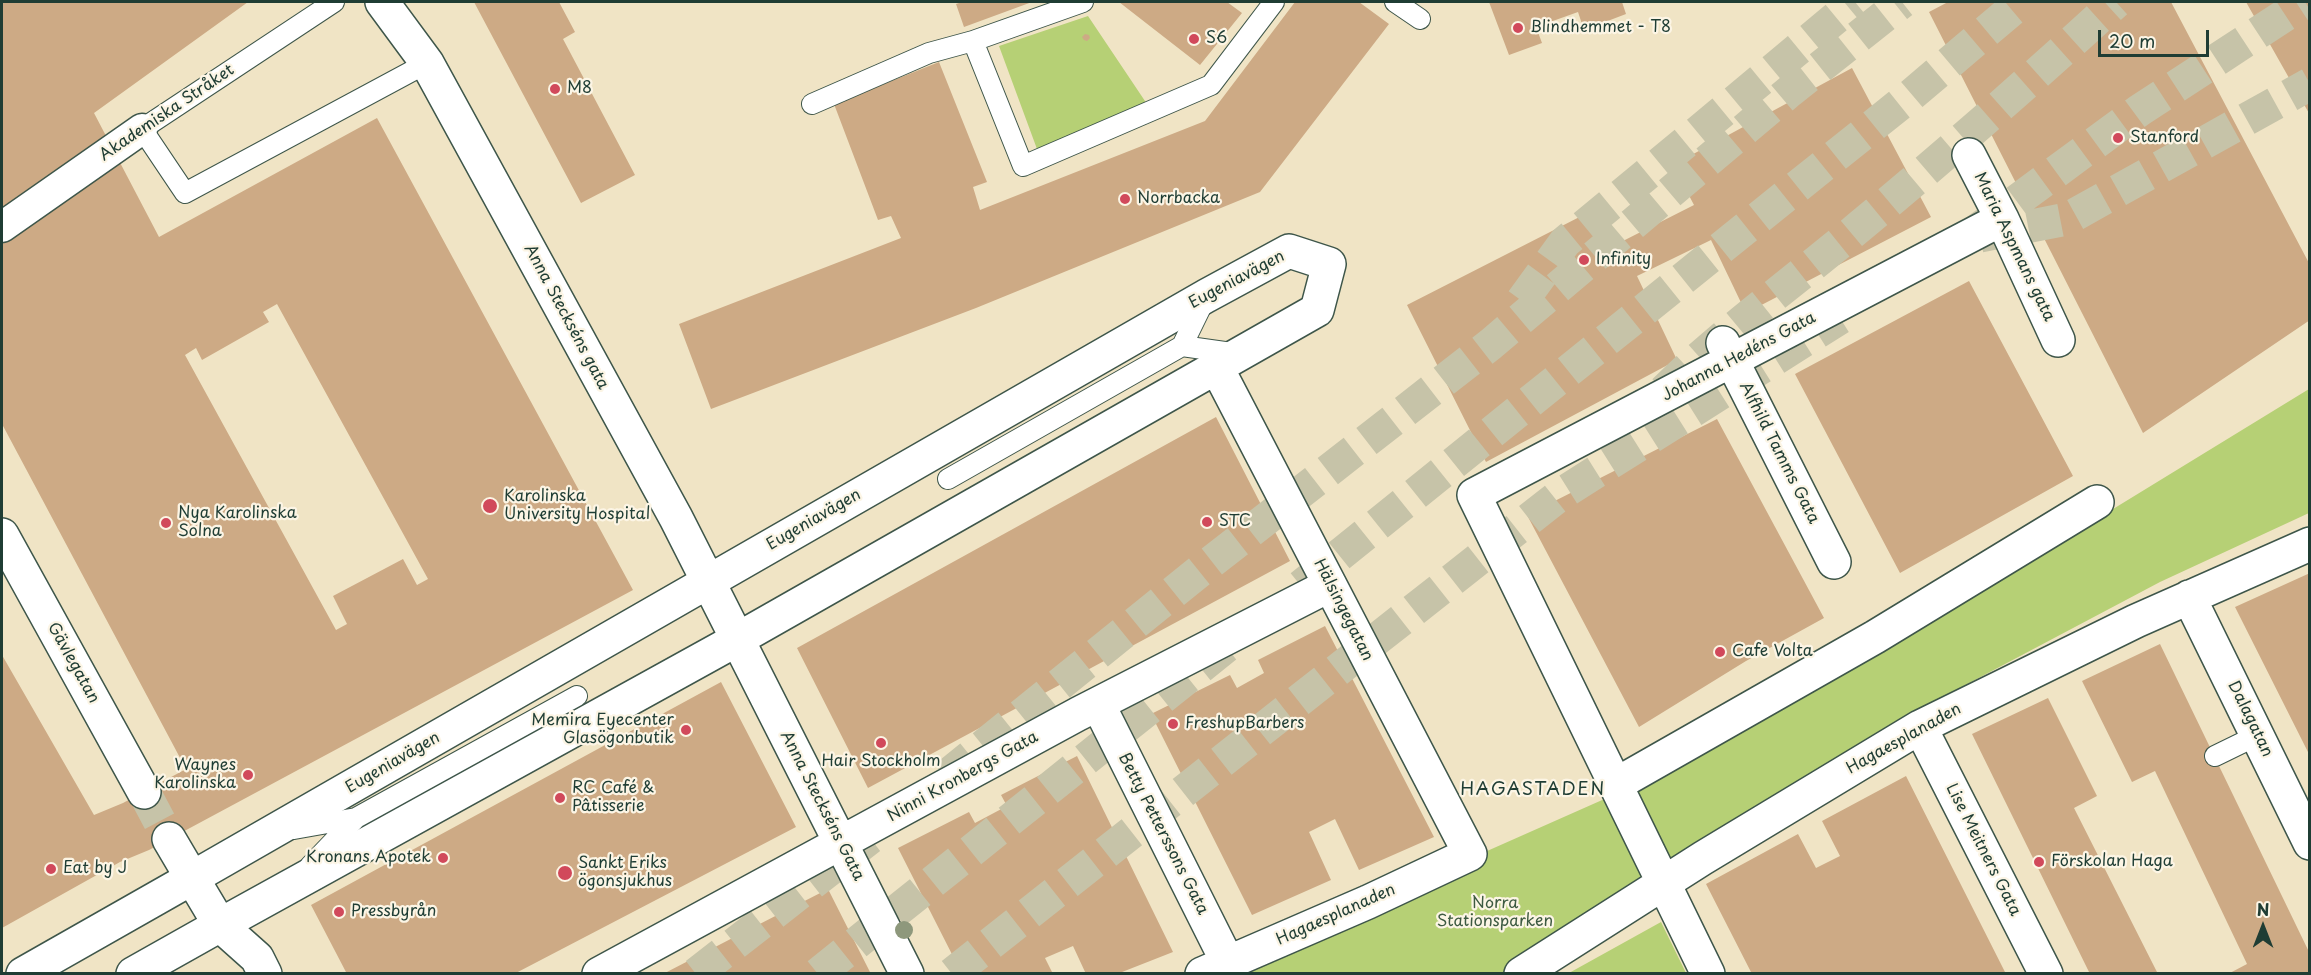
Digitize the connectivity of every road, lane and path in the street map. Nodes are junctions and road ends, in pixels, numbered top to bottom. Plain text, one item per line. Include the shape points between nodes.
1 (334, 2) edge
2 (382, 2) edge
3 (1083, 2) edge
4 (1274, 2) edge
5 (1401, 3) edge
6 (1420, 20) dead end
7 (973, 41) junction
8 (427, 63) junction
9 (812, 104) dead end
10 (142, 129) junction
11 (1969, 155) dead end
12 (2002, 219) junction
13 (2, 227) edge
14 (1206, 296) junction
15 (2058, 340) dead end
16 (1182, 346) junction
17 (1728, 352) junction
18 (1227, 360) junction
19 (948, 479) dead end
20 (2097, 502) dead end
21 (2, 535) edge
22 (2310, 544) edge
23 (1834, 562) dead end
24 (707, 581) junction
25 (1330, 585) junction
26 (2190, 597) junction
27 (738, 639) junction
28 (577, 696) dead end
29 (1098, 704) junction
30 (1920, 727) junction
31 (2258, 735) junction
32 (2215, 756) dead end
33 (1615, 785) junction
34 (144, 792) tunnel mouth
35 (356, 818) junction
36 (271, 833) junction
37 (170, 839) tunnel mouth
38 (2310, 843) edge
39 (841, 844) junction
40 (1470, 854) joint
41 (192, 878) junction
42 (294, 883) junction
43 (1662, 884) junction
44 (220, 925) junction
45 (1215, 968) edge
46 (1524, 973) edge
47 (23, 974) edge
48 (134, 974) edge
49 (265, 974) edge
50 (599, 974) edge
51 (907, 974) edge
52 (1707, 974) edge
53 (2046, 974) edge

1 - 10 lane, Akademiska Stråket
2 - 8 street, Anna Steckséns gata
3 - 7 lane
4 - 7 lane via 1211,85 1023,166
5 - 6 lane
7 - 9 lane via 929,53
8 - 10 lane via 185,193
8 - 24 street, Anna Steckséns gata
10 - 13 street, Akademiska Stråket
11 - 12 street, Maria Aspmans gata
12 - 15 street, Maria Aspmans gata
12 - 17 street, Johanna Hedéns Gata
14 - 16 lane
14 - 18 street, Eugeniavägen via 1289,251 1329,264 1317,310
14 - 24 street, Eugeniavägen
16 - 18 lane
16 - 19 lane
17 - 23 street, Alfhild Tamms Gata
17 - 33 street, Johanna Hedéns Gata via 1474,495
18 - 25 street, Hälsingegatan
18 - 27 street, Eugeniavägen
20 - 33 street via 1875,637
21 - 34 street, Gävlegatan
22 - 26 street, Hagaesplanaden
24 - 27 street, Anna Steckséns gata
24 - 36 street, Eugeniavägen
25 - 29 street, Ninni Kronbergs Gata
25 - 40 street, Hälsingegatan
26 - 30 street, Hagaesplanaden
26 - 31 street, Dalagatan
27 - 39 street, Anna Steckséns Gata
27 - 42 street, Eugeniavägen
28 - 35 lane
29 - 39 street, Ninni Kronbergs Gata
29 - 45 street, Betty Petterssons Gata
30 - 43 street, Hagaesplanaden
30 - 53 street, Lise Meitners Gata
31 - 32 lane
31 - 38 street, Dalagatan
33 - 43 street
35 - 36 lane
35 - 42 lane
36 - 41 street, Eugeniavägen
37 - 41 street
39 - 50 street, Ninni Kronbergs Gata
39 - 51 street, Anna Steckséns Gata
40 - 45 street, Hagaesplanaden
41 - 44 street
41 - 47 street, Eugeniavägen
42 - 44 street, Eugeniavägen
43 - 46 street, Hagaesplanaden
43 - 52 street
44 - 48 street, Eugeniavägen
44 - 49 street via 257,958

